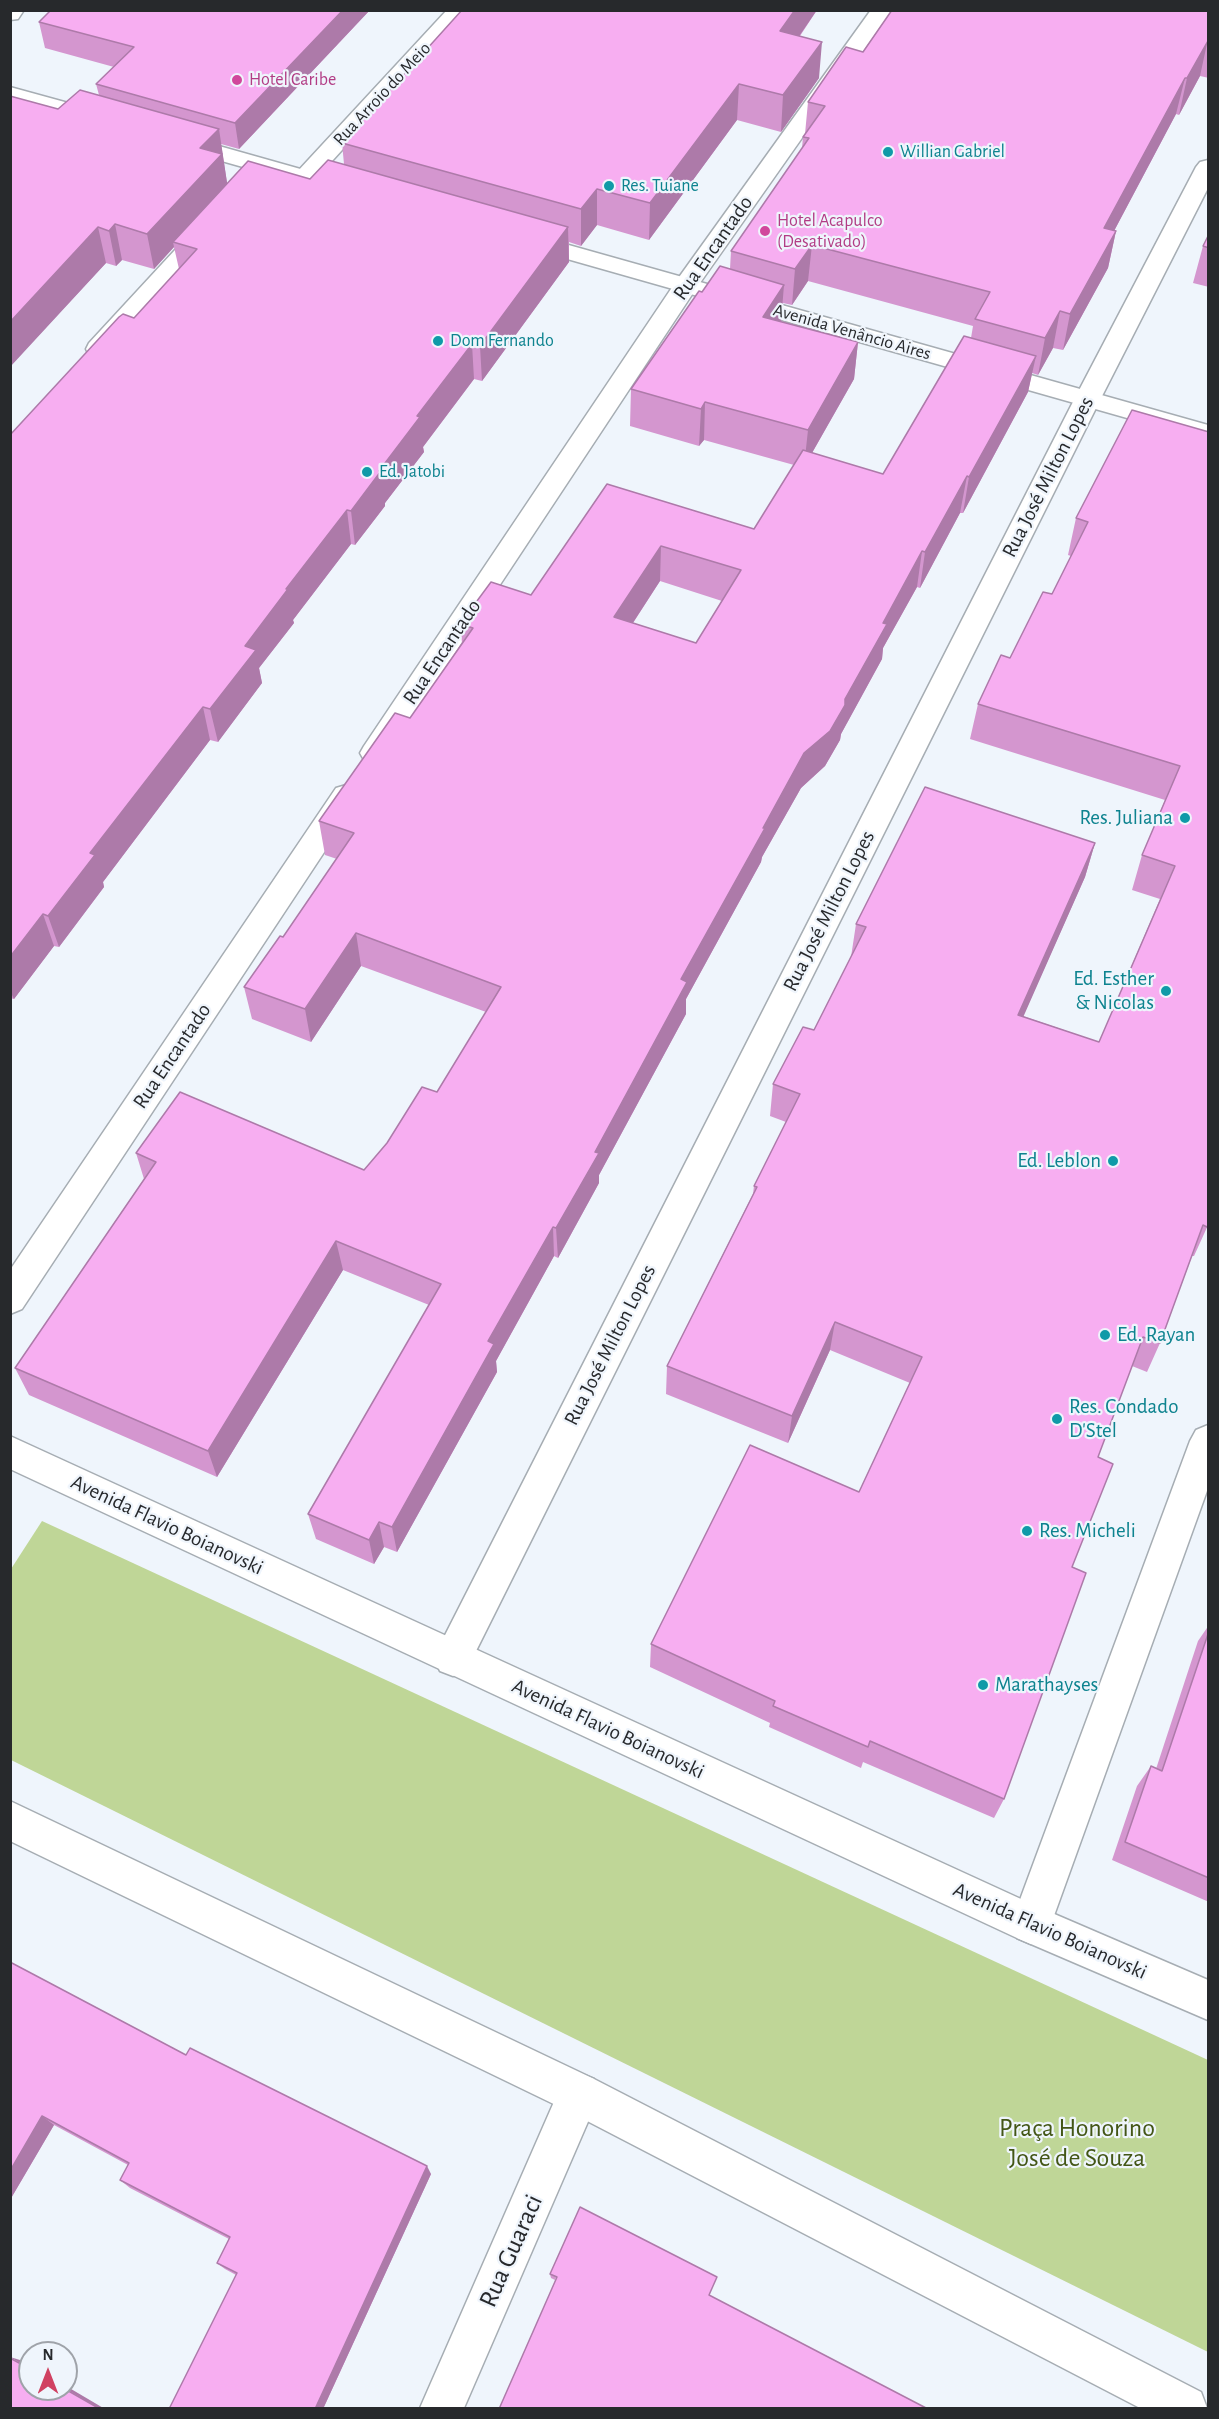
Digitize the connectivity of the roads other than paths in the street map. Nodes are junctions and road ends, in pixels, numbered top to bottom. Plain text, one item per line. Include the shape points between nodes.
1 (14, 10) edge
2 (459, 10) edge
3 (882, 10) edge
4 (10, 14) edge
5 (10, 94) edge
6 (121, 125) edge
7 (154, 135) edge
8 (1209, 167) edge
9 (305, 177) junction
10 (361, 193) edge
11 (225, 210) edge
12 (506, 234) edge
13 (686, 285) junction
14 (82, 367) edge
15 (1088, 398) junction
16 (1209, 433) edge
17 (10, 1299) edge
18 (1209, 1441) edge
19 (10, 1452) edge
20 (453, 1658) junction
21 (10, 1821) edge
22 (1031, 1924) junction
23 (1209, 2000) edge
24 (579, 2094) junction
25 (442, 2409) edge
26 (1185, 2409) edge

1 - 4 street
2 - 9 street, Rua Arroio do Meio
3 - 13 street, Rua Encantado
5 - 6 street
7 - 9 street via 257,175
8 - 15 street, Rua José Milton Lopes
9 - 10 street
11 - 14 street
12 - 13 street, Avenida Venâncio Aires
13 - 15 street, Avenida Venâncio Aires
13 - 17 street, Rua Encantado
15 - 16 street, Avenida Venâncio Aires
15 - 20 street, Rua José Milton Lopes
18 - 22 street
19 - 20 street, Avenida Flavio Boianovski
20 - 22 street, Avenida Flavio Boianovski
21 - 24 street
22 - 23 street, Avenida Flavio Boianovski
24 - 25 street, Rua Guaraci
24 - 26 street

